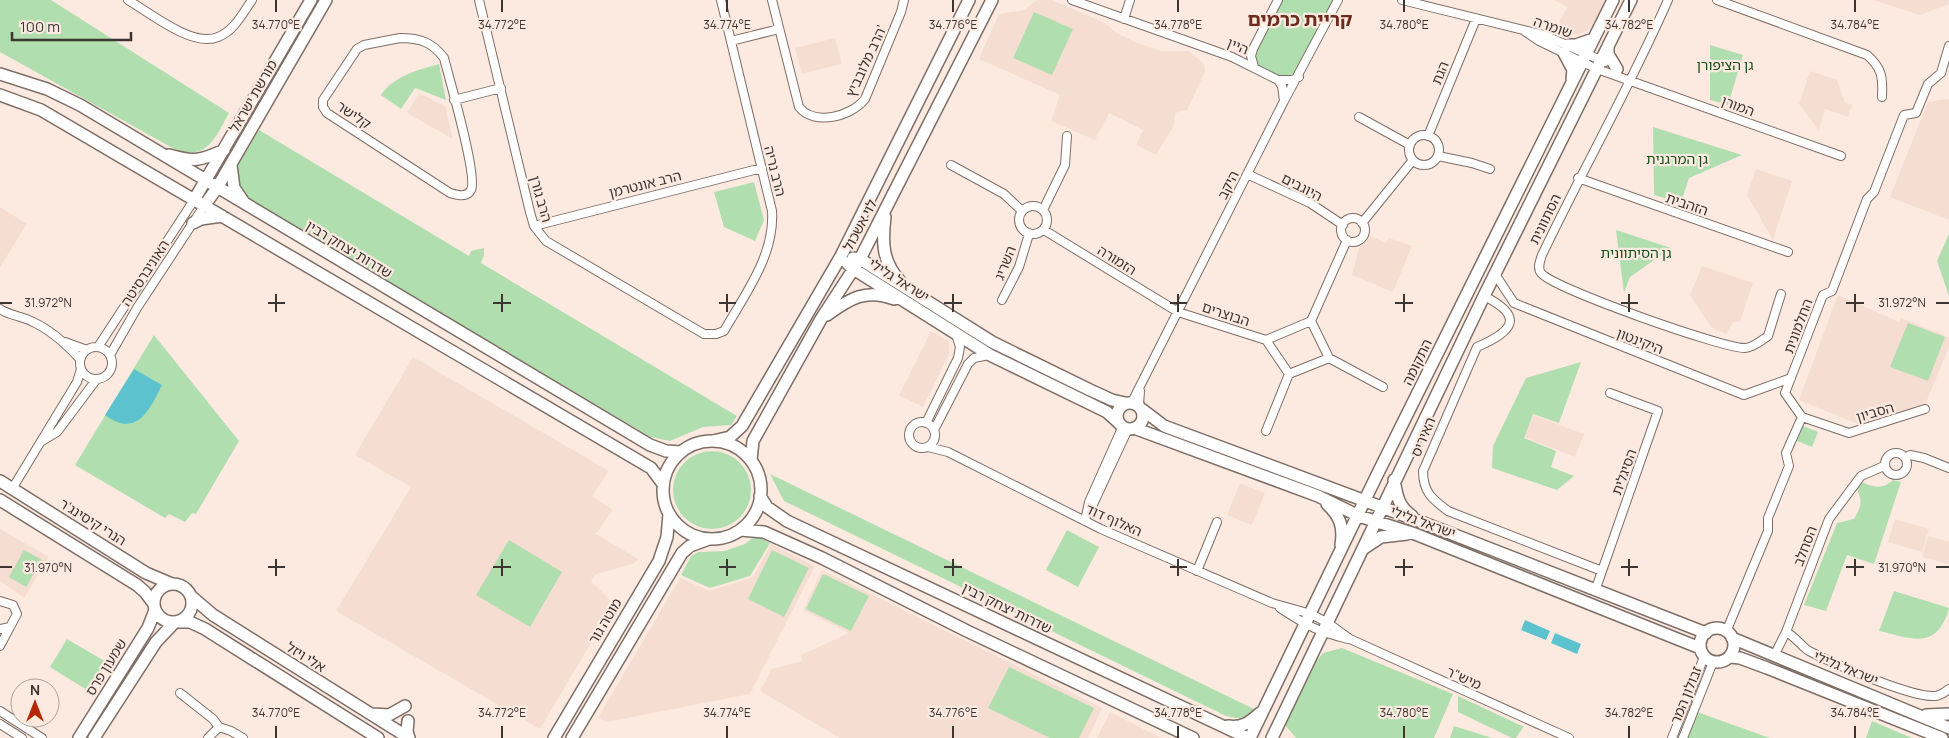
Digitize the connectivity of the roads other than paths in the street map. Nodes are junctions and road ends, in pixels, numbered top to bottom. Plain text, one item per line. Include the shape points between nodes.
1 (128, 0) edge
2 (252, 0) edge
3 (311, 0) edge
4 (326, 0) edge
5 (479, 0) edge
6 (721, 0) edge
7 (772, 0) edge
8 (904, 0) edge
9 (969, 0) edge
10 (992, 0) edge
11 (1072, 0) edge
12 (1081, 0) edge
13 (1130, 0) edge
14 (1278, 0) edge
15 (1338, 0) edge
16 (1402, 0) edge
17 (1613, 0) edge
18 (1631, 0) edge
19 (1668, 0) edge
20 (1717, 0) edge
21 (1101, 11) junction
22 (1124, 19) junction
23 (1476, 19) junction
24 (779, 29) junction
25 (1593, 39) junction
26 (731, 40) junction
27 (1608, 46) junction
28 (1949, 46) edge
29 (1253, 49) junction
30 (1566, 49) junction
31 (1232, 57) junction
32 (1584, 57) junction
33 (1599, 64) junction
34 (1254, 67) junction
35 (1618, 69) junction
36 (0, 74) edge
37 (1299, 76) junction
38 (1628, 79) junction
39 (1278, 80) junction
40 (1572, 81) junction
41 (501, 88) junction
42 (0, 95) edge
43 (1882, 97) dead end
44 (454, 100) junction
45 (1284, 101) junction
46 (1359, 117) dead end
47 (1067, 136) dead end
48 (1428, 136) junction
49 (1410, 145) junction
50 (224, 150) junction
51 (156, 152) junction
52 (1438, 156) junction
53 (1841, 156) dead end
54 (1413, 160) junction
55 (231, 164) junction
56 (951, 165) dead end
57 (762, 168) junction
58 (1490, 169) dead end
59 (1247, 174) junction
60 (1578, 178) junction
61 (206, 181) junction
62 (217, 188) junction
63 (199, 203) junction
64 (245, 204) junction
65 (885, 210) junction
66 (1043, 210) junction
67 (1022, 211) junction
68 (222, 216) junction
69 (193, 223) junction
70 (1362, 223) junction
71 (1343, 225) junction
72 (534, 226) junction
73 (1044, 230) junction
74 (1029, 234) junction
75 (1347, 240) junction
76 (1788, 252) dead end
77 (841, 256) junction
78 (856, 264) junction
79 (1495, 274) junction
80 (910, 291) junction
81 (1781, 294) dead end
82 (1484, 296) junction
83 (1002, 300) dead end
84 (0, 309) edge
85 (921, 311) junction
86 (1178, 312) junction
87 (821, 319) junction
88 (1311, 322) junction
89 (716, 334) joint
90 (956, 335) junction
91 (1266, 340) junction
92 (63, 342) junction
93 (98, 347) junction
94 (87, 350) junction
95 (990, 354) junction
96 (110, 355) junction
97 (1329, 358) junction
98 (80, 359) junction
99 (81, 369) junction
100 (1289, 374) junction
101 (1790, 378) junction
102 (96, 380) junction
103 (1383, 387) dead end
104 (1610, 393) dead end
105 (1135, 405) junction
106 (1925, 409) dead end
107 (1802, 417) junction
108 (55, 420) junction
109 (926, 423) junction
110 (1126, 427) junction
111 (1266, 431) dead end
112 (57, 432) junction
113 (935, 434) junction
114 (713, 441) junction
115 (40, 442) junction
116 (928, 447) junction
117 (681, 452) junction
118 (948, 452) junction
119 (1905, 458) junction
120 (751, 460) junction
121 (1884, 466) junction
122 (1949, 468) edge
123 (1376, 477) junction
124 (1394, 480) junction
125 (0, 481) edge
126 (663, 484) junction
127 (12, 489) junction
128 (1332, 490) junction
129 (760, 496) junction
130 (1318, 496) junction
131 (0, 500) edge
132 (1365, 502) junction
133 (1381, 508) junction
134 (669, 514) junction
135 (1359, 516) junction
136 (1084, 521) junction
137 (1419, 521) junction
138 (1217, 522) dead end
139 (1375, 522) junction
140 (740, 530) junction
141 (1415, 534) junction
142 (709, 540) junction
143 (1339, 557) junction
144 (1358, 557) junction
145 (1197, 571) junction
146 (1602, 571) junction
147 (172, 584) junction
148 (1595, 590) junction
149 (192, 597) junction
150 (0, 601) edge
151 (1272, 603) junction
152 (154, 607) junction
153 (1311, 614) junction
154 (177, 622) junction
155 (1328, 622) junction
156 (1306, 625) junction
157 (10, 627) junction
158 (0, 629) edge
159 (1786, 632) junction
160 (1322, 633) junction
161 (1706, 633) junction
162 (1729, 635) junction
163 (1350, 639) junction
164 (0, 646) edge
165 (1706, 655) junction
166 (1774, 656) junction
167 (1730, 657) junction
168 (1949, 689) edge
169 (180, 693) dead end
170 (405, 706) dead end
171 (1265, 709) junction
172 (0, 712) edge
173 (1283, 712) junction
174 (370, 714) junction
175 (1921, 714) junction
176 (1949, 714) edge
177 (408, 721) dead end
178 (0, 724) edge
179 (1910, 724) junction
180 (1220, 725) junction
181 (219, 727) junction
182 (1949, 728) edge
183 (22, 738) edge
184 (42, 738) edge
185 (79, 738) edge
186 (94, 738) edge
187 (208, 738) edge
188 (243, 738) edge
189 (378, 738) edge
190 (409, 738) edge
191 (554, 738) edge
192 (572, 738) edge
193 (1193, 738) edge
194 (1249, 738) edge
195 (1272, 738) edge
196 (1282, 738) edge
197 (1569, 738) edge
198 (1672, 738) edge
199 (1683, 738) edge
200 (1921, 738) edge
201 (1942, 738) edge

1 - 2 street via 193,38 206,40 230,30
3 - 50 street, מורשת ישראל
4 - 55 street, מורשת ישראל
5 - 41 street, הרב גורן
6 - 26 street, הרב נריה
7 - 24 street, הרב מלובביץ'
8 - 24 street, הרב מלובביץ' via 865,99 850,112 815,118 805,115 799,107
9 - 77 street, לוי אשכול
10 - 65 street, לוי אשכול
11 - 21 street, היין
12 - 21 street, היין
13 - 22 street
14 - 29 street
15 - 37 street, היקב
16 - 23 street, שומרה
17 - 25 street, התקומה
18 - 27 street
19 - 38 street, הסתוונית
20 - 43 street via 1867,55 1878,65 1883,77
21 - 22 street, היין
22 - 31 street, היין
23 - 30 street, שומרה via 1523,30
23 - 48 street, הגת
24 - 26 street
25 - 30 street
25 - 32 street, התקומה
26 - 57 street, הרב נריה
27 - 33 street
27 - 35 street via 1608,54
28 - 101 street, החלמונית via 1941,73 1928,84 1916,112 1904,115 1832,291 1823,295
29 - 31 street
29 - 34 street
30 - 32 street, שומרה
30 - 40 street via 1573,70
31 - 34 street, היין
32 - 33 street, שומרה
32 - 40 street, התקומה
33 - 35 street
33 - 38 street, המורן
33 - 79 street
34 - 39 street, היין
35 - 38 street
36 - 51 street, שדרות יצחק רבין via 80,105
37 - 39 street via 1292,80
37 - 45 street, היקב
38 - 53 street, המורן
38 - 60 street, הסתוונית
39 - 45 street
40 - 123 street, התקומה
41 - 44 street
41 - 72 street, הרב גורן
42 - 63 street via 40,110
44 - 44 street, קלישר via 444,58 436,48 425,40 400,38 357,49 323,100 323,107 327,113 450,193 463,195 471,189 472,180
45 - 59 street, היקב
46 - 49 street
47 - 66 street via 1065,165
48 - 49 street via 1419,136
48 - 52 street via 1436,141
49 - 54 street via 1409,153
50 - 51 street via 203,160 191,161
50 - 61 street, מורשת ישראל
51 - 61 street, שדרות יצחק רבין
52 - 54 street via 1427,165
52 - 58 street
54 - 70 street
55 - 62 street, מורשת ישראל
55 - 64 street via 234,188
56 - 67 street via 1004,194
57 - 72 street, הרב אונטרמן
57 - 89 street, הרב נריה via 772,212 774,229 771,242 724,331
59 - 71 street, היוגבים via 1310,203
59 - 86 street, היקב
60 - 76 street, הזהבית
60 - 81 street, הסתוונית via 1539,265 1540,273 1549,280 1691,334 1746,348 1768,336
61 - 62 street, שדרות יצחק רבין
61 - 63 street, מורשת ישראל
62 - 63 street, מורשת ישראל
62 - 64 street, שדרות יצחק רבין
63 - 68 street
63 - 69 street, האוניברסיטה
63 - 93 street, האוניברסיטה
64 - 117 street, שדרות יצחק רבין via 650,445 666,452
65 - 78 street, לוי אשכול
65 - 80 street via 883,240 886,258
66 - 67 street via 1032,206
66 - 73 street via 1047,220
67 - 74 street via 1019,224
68 - 69 street
68 - 126 street via 651,468
69 - 96 street, האוניברסיטה
70 - 71 street via 1352,218
70 - 75 street via 1364,233 1360,239 1354,242
71 - 75 street via 1342,235
72 - 89 street, הרב גורן via 546,241 704,334
73 - 74 street
73 - 86 street, הזמורה
74 - 83 street, השריג via 1020,267
75 - 88 street
77 - 78 street, ישראל גלילי
77 - 114 street, לוי אשכול via 742,426 730,437
78 - 80 street, ישראל גלילי
78 - 85 street, ישראל גלילי
78 - 87 street, לוי אשכול
79 - 82 street
79 - 101 street, היקינטון via 1514,303 1744,395
80 - 105 street, ישראל גלילי via 992,342 1090,390
82 - 124 street
82 - 146 street, האיריס via 1505,309 1510,319 1509,328 1498,338 1477,347 1423,471 1423,485 1430,498 1448,511
84 - 92 street via 34,322
85 - 87 street via 888,296 863,294
85 - 90 street, ישראל גלילי
86 - 91 street, הבוצרים
86 - 105 street, היקב
87 - 120 street, לוי אשכול via 753,441
88 - 91 street
88 - 97 street
90 - 95 street, ישראל גלילי
90 - 109 street via 960,347 958,358
91 - 100 street
92 - 94 street
92 - 98 street
93 - 94 street
93 - 96 street
94 - 98 street
95 - 110 street, ישראל גלילי via 1107,412
95 - 113 street via 974,358 968,364
96 - 102 street via 110,372
97 - 100 street
97 - 103 street
98 - 99 street
99 - 102 street via 87,377
99 - 108 street
100 - 111 street
101 - 107 street, החלמונית via 1785,393
102 - 112 street
104 - 146 street, הסיגלית via 1658,411
105 - 110 street via 1144,419
105 - 110 street via 1117,412
105 - 128 street, ישראל גלילי via 1164,426
106 - 107 street, הסביון via 1849,433
107 - 162 street via 1786,454 1789,466 1768,518 1768,531
108 - 112 street
108 - 115 street
109 - 113 street
109 - 116 street via 915,424 909,435 915,446
110 - 130 street, ישראל גלילי
110 - 136 street via 1089,502
112 - 115 street
113 - 116 street
113 - 118 street, האלוף דוד
114 - 117 street via 699,442
114 - 120 street via 734,446
115 - 127 street
116 - 118 street, האלוף דוד
117 - 126 street via 669,466
118 - 136 street, האלוף דוד
119 - 121 street via 1893,453 1885,459
119 - 121 street via 1906,470 1900,474 1892,475
119 - 122 street via 1910,455 1924,458
120 - 129 street via 760,478
121 - 159 street, הסחלב via 1861,476 1829,519
123 - 128 street via 1362,490
123 - 132 street, התקומה
124 - 133 street
124 - 137 street via 1401,506
125 - 127 street, הנרי קיסינג'ר
126 - 134 street
127 - 147 street, הנרי קיסינג'ר via 146,572
128 - 132 street, ישראל גלילי
129 - 140 street via 754,515
129 - 180 street, שדרות יצחק רבין via 767,507 787,520
130 - 135 street, ישראל גלילי
130 - 143 street via 1339,517 1343,535
131 - 152 street via 137,585 146,592
132 - 133 street, ישראל גלילי
132 - 135 street, התקומה
133 - 137 street, ישראל גלילי
133 - 139 street
134 - 142 street via 682,529
134 - 191 street, מוטה גור via 667,538 659,561
135 - 139 street, ישראל גלילי
135 - 143 street, התקומה
136 - 145 street, האלוף דוד
137 - 148 street, ישראל גלילי
138 - 145 street
139 - 141 street, ישראל גלילי
139 - 144 street
140 - 142 street via 721,539
140 - 193 street via 764,532 822,558
141 - 144 street via 1382,536 1364,547
141 - 165 street, ישראל גלילי
142 - 192 street via 690,546 682,553
143 - 153 street, התקומה
144 - 155 street
145 - 151 street, האלוף דוד
146 - 148 street, הסיגלית
147 - 149 street via 183,586
147 - 152 street via 157,593
148 - 161 street, ישראל גלילי
149 - 154 street via 193,606 189,614
149 - 174 street, אלי ויזל via 212,615
150 - 157 street via 9,602 16,609 16,619
151 - 153 street, האלוף דוד
151 - 156 street, האלוף דוד
152 - 154 street via 162,619
152 - 185 street, שמעון פרס via 148,628
153 - 155 street, מיש"ר
153 - 156 street, התקומה
154 - 186 street, שמעון פרס via 156,642
154 - 189 street via 190,622 204,629
155 - 160 street
155 - 163 street, מיש"ר
156 - 160 street, האלוף דוד
156 - 171 street, התקומה
157 - 158 street
157 - 164 street
159 - 166 street, הסחלב
159 - 168 street via 1798,638 1807,650 1914,693 1936,696
160 - 163 street, מיש"ר
160 - 173 street
161 - 162 street, ישראל גלילי via 1716,629
161 - 165 street via 1700,642
162 - 166 street, ישראל גלילי
162 - 167 street via 1734,645
163 - 197 street, מיש"ר
165 - 167 street via 1725,660
165 - 198 street, זבולון המר
165 - 199 street, זבולון המר
166 - 175 street, ישראל גלילי
167 - 179 street, ישראל גלילי via 1749,661
169 - 181 street
170 - 174 street via 389,715
171 - 180 street via 1240,727
171 - 194 street, התקומה
172 - 184 street
173 - 195 street
173 - 196 street
174 - 190 street, אלי ויזל
175 - 176 street
175 - 182 street, ישראל גלילי
177 - 190 street
178 - 183 street
179 - 200 street
179 - 201 street, ישראל גלילי
180 - 194 street, שדרות יצחק רבין
181 - 187 street
181 - 188 street

